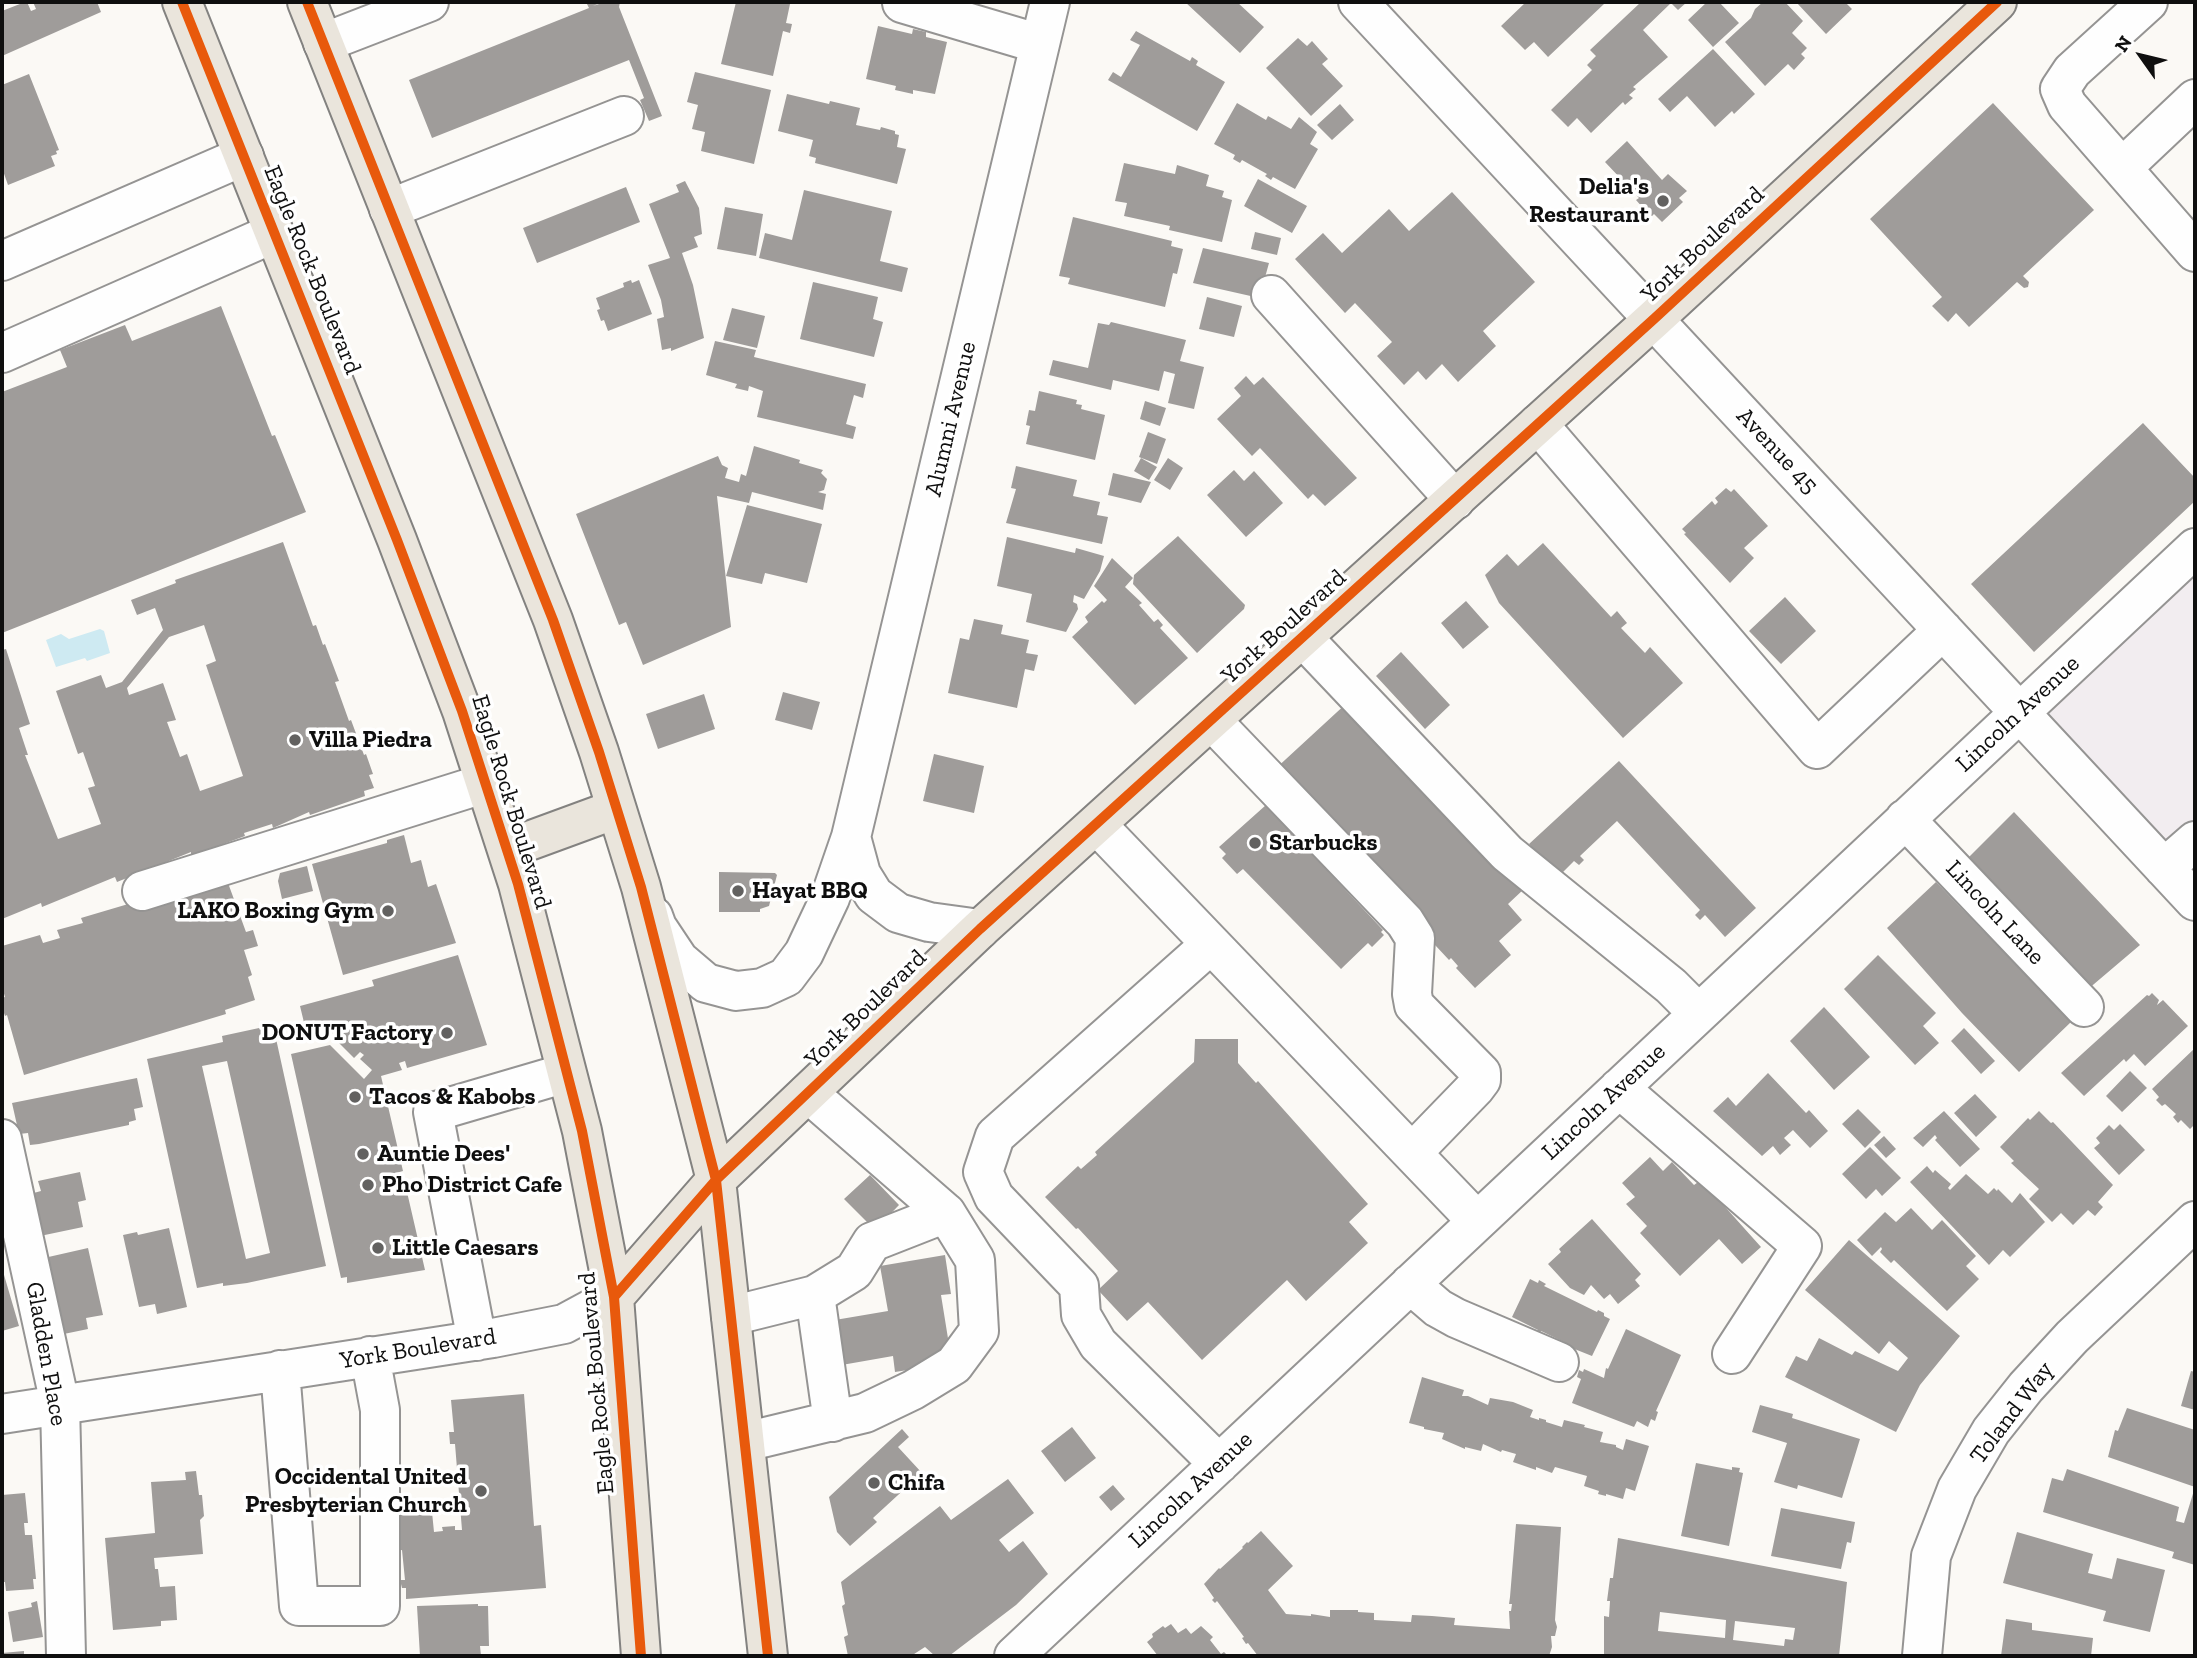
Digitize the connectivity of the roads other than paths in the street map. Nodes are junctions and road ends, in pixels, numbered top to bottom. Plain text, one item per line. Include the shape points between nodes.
1 (182, 2) edge
2 (307, 2) edge
3 (429, 2) edge
4 (1050, 2) edge
5 (1358, 2) edge
6 (1997, 2) edge
7 (2148, 2) edge
8 (902, 3) edge
9 (323, 43) junction
10 (1040, 44) junction
11 (2195, 99) edge
12 (624, 116) dead end
13 (244, 156) junction
14 (2122, 168) junction
15 (389, 209) junction
16 (274, 233) junction
17 (2195, 252) edge
18 (2, 261) edge
19 (1271, 295) dead end
20 (1655, 318) junction
21 (2, 353) edge
22 (1538, 424) junction
23 (1455, 500) junction
24 (2195, 548) edge
25 (1943, 630) junction
26 (1303, 638) junction
27 (2019, 712) junction
28 (1212, 721) junction
29 (486, 783) junction
30 (617, 809) junction
31 (1905, 819) junction
32 (1097, 825) junction
33 (851, 837) junction
34 (2195, 841) edge
35 (506, 849) junction
36 (2164, 868) junction
37 (641, 887) junction
38 (142, 891) dead end
39 (2195, 901) edge
40 (980, 929) junction
41 (1212, 944) junction
42 (2084, 1007) dead end
43 (1698, 1013) junction
44 (566, 1073) junction
45 (1619, 1087) junction
46 (808, 1093) junction
47 (2, 1139) edge
48 (1412, 1153) junction
49 (716, 1180) junction
50 (946, 1213) junction
51 (1477, 1221) junction
52 (2195, 1221) edge
53 (1410, 1284) junction
54 (815, 1296) junction
55 (614, 1297) junction
56 (731, 1316) junction
57 (477, 1341) junction
58 (1732, 1354) dead end
59 (370, 1356) junction
60 (1559, 1362) dead end
61 (280, 1370) junction
62 (60, 1404) junction
63 (2, 1414) edge
64 (833, 1422) junction
65 (744, 1442) junction
66 (1219, 1464) junction
67 (66, 1656) edge
68 (640, 1656) edge
69 (768, 1656) edge
70 (1014, 1656) edge
71 (1922, 1656) edge

1 - 13 main road, Eagle Rock Boulevard
2 - 9 main road
3 - 9 street
4 - 10 street, Alumni Avenue
5 - 20 street, Avenue 45
6 - 20 main road, York Boulevard
7 - 14 street via 2072,71 2060,89 2067,105
8 - 10 street
9 - 15 main road
10 - 33 street, Alumni Avenue
11 - 14 street
12 - 15 street
13 - 16 main road, Eagle Rock Boulevard
13 - 18 street
14 - 17 street
15 - 30 main road via 552,620
16 - 21 street
16 - 29 main road, Eagle Rock Boulevard via 397,540
19 - 23 street
20 - 22 main road, York Boulevard
20 - 25 street, Avenue 45
22 - 23 main road, York Boulevard
22 - 25 street via 1817,749
23 - 26 main road, York Boulevard
24 - 27 street, Lincoln Avenue
25 - 27 street, Avenue 45
26 - 28 main road, York Boulevard
26 - 43 street via 1507,853
27 - 31 street, Lincoln Avenue
27 - 36 street, Avenue 45
28 - 32 main road, York Boulevard
28 - 48 street via 1405,922 1415,938 1414,1005 1480,1073 1481,1080
29 - 35 main road, Eagle Rock Boulevard
29 - 38 street
30 - 35 main road
30 - 37 main road
31 - 42 street, Lincoln Lane
31 - 43 street, Lincoln Avenue
32 - 40 main road, York Boulevard
32 - 41 street
33 - 37 street, Alumni Avenue via 804,953 786,977 762,988 736,991 706,983 679,960 657,928
33 - 40 street, Alumni Avenue via 861,874 874,895 898,913
34 - 36 street
35 - 44 main road, Eagle Rock Boulevard
36 - 39 street, Avenue 45
37 - 49 main road
40 - 46 main road, York Boulevard
41 - 48 street
41 - 66 street via 995,1136 983,1172 994,1197 1079,1286 1081,1315 1098,1344
43 - 45 street, Lincoln Avenue
44 - 55 main road, Eagle Rock Boulevard
44 - 57 street via 433,1112
45 - 51 street, Lincoln Avenue
45 - 58 street via 1802,1246
46 - 49 main road, York Boulevard
46 - 50 street
47 - 62 street, Gladden Place
48 - 51 street
49 - 55 main road, York Boulevard
49 - 56 main road
50 - 54 street via 872,1242 854,1271
50 - 64 street via 975,1260 979,1331 954,1364 913,1390 865,1413
51 - 53 street, Lincoln Avenue
52 - 71 street, Toland Way via 2072,1338 1992,1432 1957,1489 1931,1556
53 - 60 street via 1456,1318
53 - 66 street, Lincoln Avenue
54 - 56 street
54 - 64 street
55 - 57 street, York Boulevard via 564,1324
55 - 68 main road, Eagle Rock Boulevard
56 - 65 main road
57 - 59 street, York Boulevard
59 - 61 street, York Boulevard
59 - 61 street via 380,1410 380,1606 299,1606
61 - 62 street, York Boulevard
62 - 63 street, York Boulevard
62 - 67 street, Gladden Place
64 - 65 street
65 - 69 main road
66 - 70 street, Lincoln Avenue

